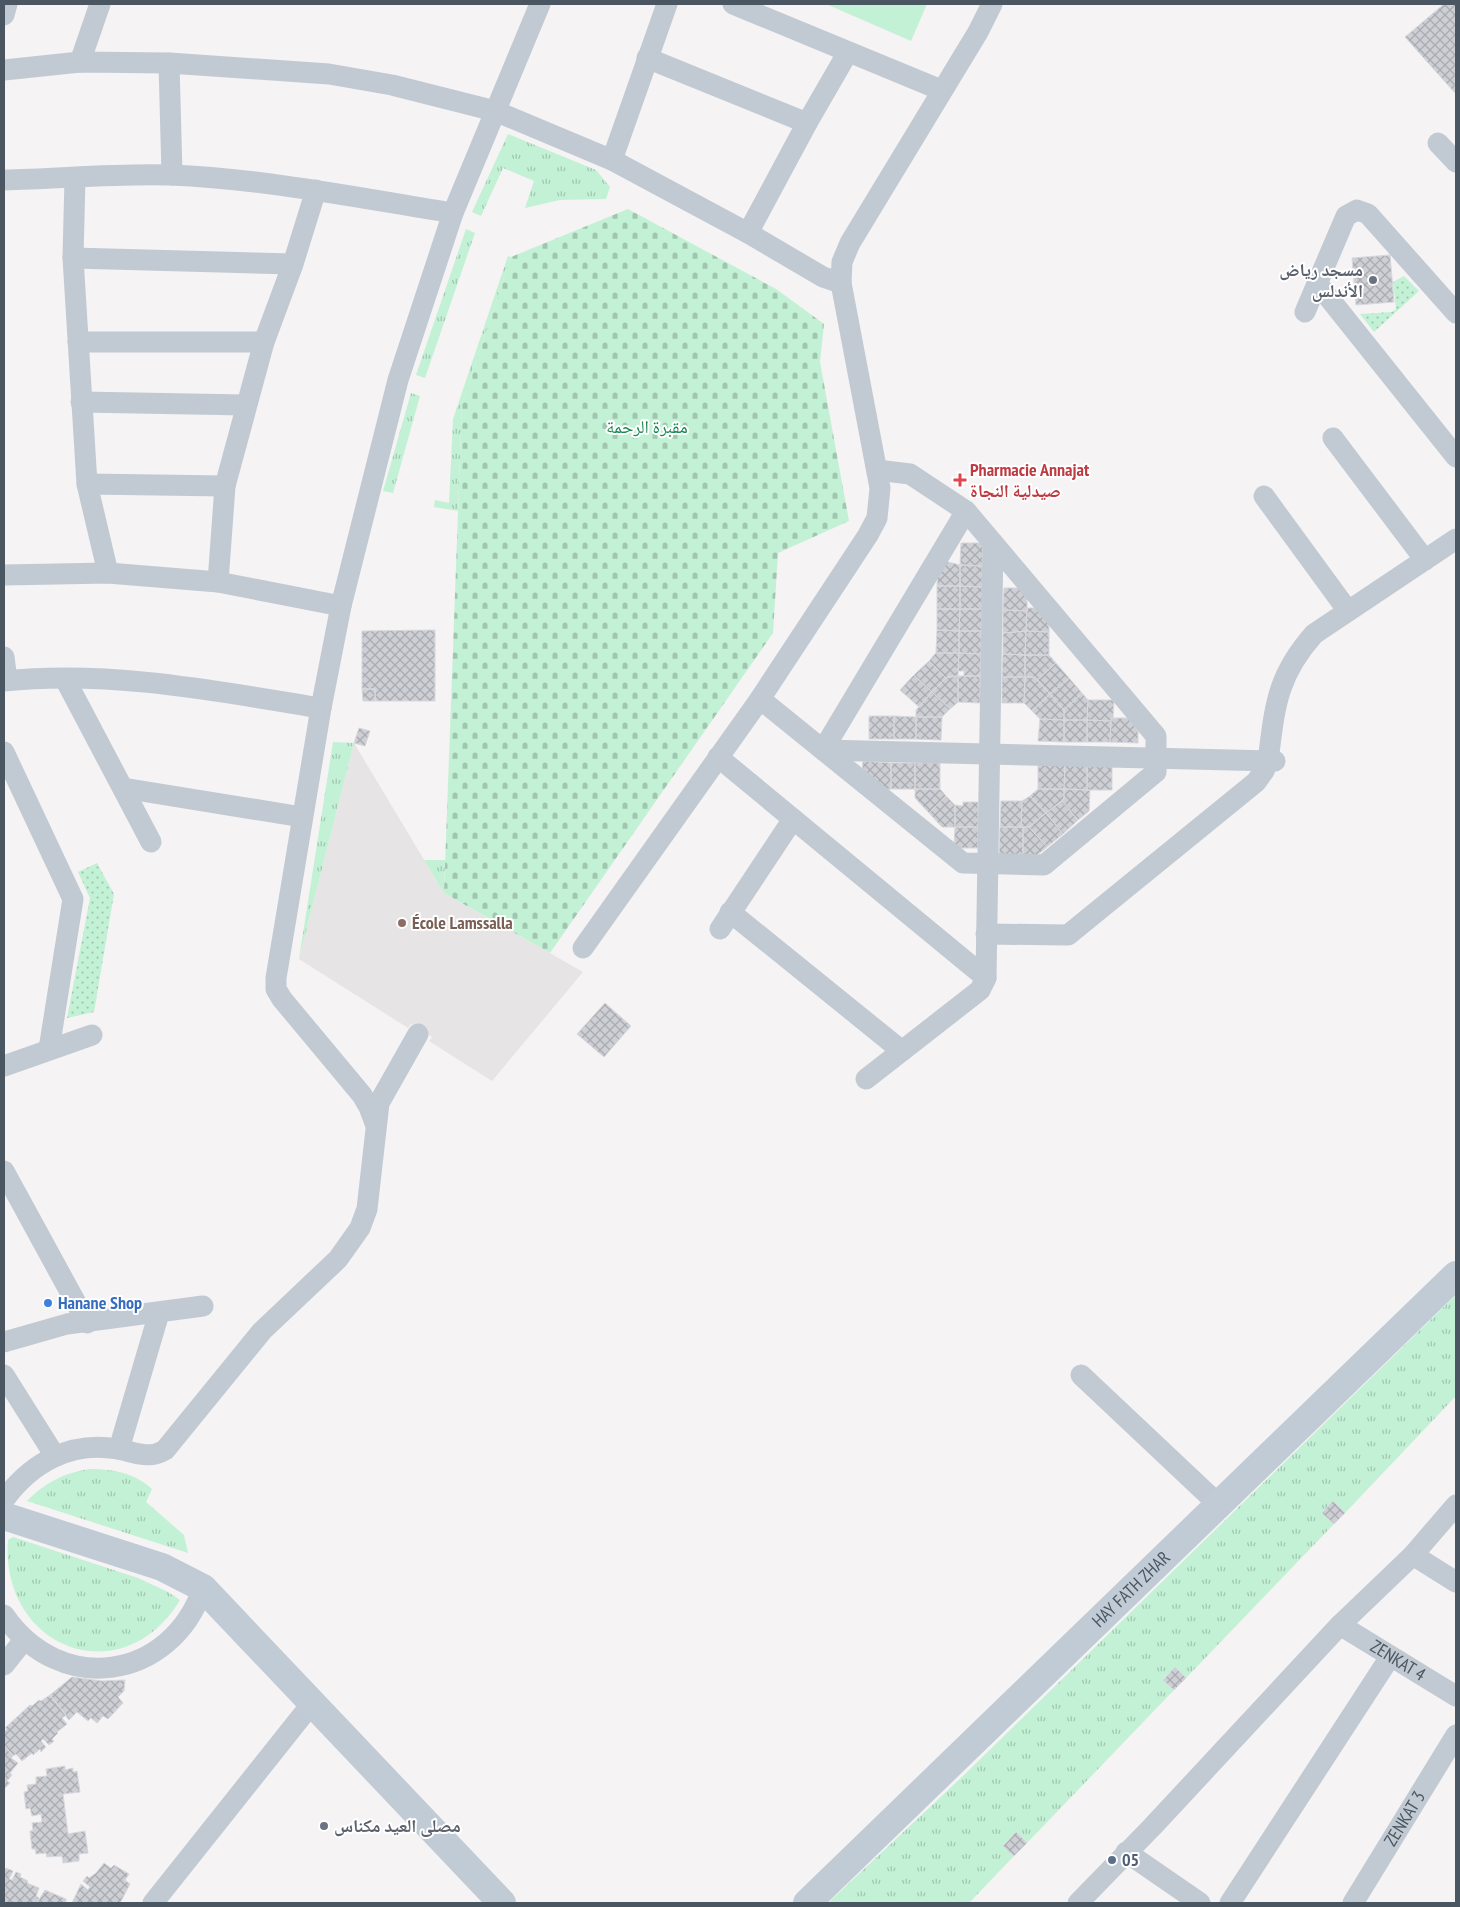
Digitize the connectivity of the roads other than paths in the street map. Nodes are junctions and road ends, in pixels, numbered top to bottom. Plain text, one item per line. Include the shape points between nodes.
1 (7, 4) edge
2 (100, 4) edge
3 (540, 4) edge
4 (667, 4) edge
5 (734, 4) edge
6 (992, 4) edge
7 (4, 15) edge
8 (848, 52) junction
9 (647, 58) junction
10 (80, 62) junction
11 (169, 63) junction
12 (4, 70) edge
13 (941, 90) junction
14 (495, 112) junction
15 (807, 123) junction
16 (612, 160) junction
17 (172, 175) junction
18 (75, 178) junction
19 (4, 180) edge
20 (316, 190) junction
21 (453, 213) junction
22 (748, 232) junction
23 (73, 258) junction
24 (293, 264) junction
25 (840, 283) junction
26 (1317, 284) junction
27 (1305, 312) dead end
28 (1456, 313) edge
29 (78, 342) junction
30 (264, 342) junction
31 (81, 402) junction
32 (246, 405) junction
33 (1333, 438) dead end
34 (1456, 457) edge
35 (877, 470) junction
36 (87, 484) junction
37 (225, 486) junction
38 (1264, 496) dead end
39 (966, 511) junction
40 (1456, 539) edge
41 (993, 543) junction
42 (1425, 560) junction
43 (108, 573) junction
44 (4, 575) edge
45 (218, 582) junction
46 (341, 606) junction
47 (1348, 610) junction
48 (4, 657) edge
49 (66, 679) junction
50 (5, 681) edge
51 (760, 699) junction
52 (320, 708) junction
53 (823, 750) junction
54 (4, 752) edge
55 (990, 754) junction
56 (718, 758) junction
57 (1156, 758) junction
58 (1271, 761) junction
59 (122, 788) junction
60 (302, 817) junction
61 (793, 819) junction
62 (151, 842) dead end
63 (988, 864) junction
64 (986, 934) junction
65 (583, 948) dead end
66 (986, 978) junction
67 (418, 1034) dead end
68 (92, 1035) dead end
69 (49, 1049) junction
70 (902, 1051) junction
71 (4, 1066) edge
72 (866, 1079) dead end
73 (375, 1124) junction
74 (4, 1171) edge
75 (1456, 1275) edge
76 (203, 1306) dead end
77 (159, 1313) junction
78 (87, 1323) junction
79 (4, 1342) edge
80 (4, 1375) edge
81 (1081, 1375) dead end
82 (119, 1450) junction
83 (55, 1456) junction
84 (4, 1500) edge
85 (1219, 1505) junction
86 (1456, 1505) edge
87 (4, 1516) edge
88 (1413, 1555) junction
89 (1456, 1582) edge
90 (203, 1588) junction
91 (4, 1616) edge
92 (1340, 1625) junction
93 (24, 1640) junction
94 (1390, 1657) junction
95 (4, 1665) edge
96 (1456, 1696) edge
97 (313, 1702) junction
98 (1456, 1736) edge
99 (1126, 1852) junction
100 (153, 1903) edge
101 (502, 1903) edge
102 (806, 1903) edge
103 (1078, 1903) edge
104 (1200, 1903) edge
105 (1230, 1903) edge
106 (1353, 1903) edge

1 - 7 street
2 - 10 street
3 - 14 street
4 - 9 street
5 - 8 street
6 - 13 street
8 - 13 street
8 - 15 street
9 - 15 street
9 - 16 street
10 - 11 street
10 - 12 street
11 - 14 street via 336,75 392,85
11 - 17 street
13 - 25 street via 850,243 842,262
14 - 16 street
14 - 21 street
15 - 22 street
16 - 22 street
17 - 18 street
17 - 20 street
18 - 19 street
18 - 23 street
20 - 21 street
20 - 24 street
21 - 46 street via 398,380
22 - 25 street via 822,277
23 - 24 street
23 - 29 street
24 - 30 street
25 - 35 street
26 - 27 street
26 - 28 street via 1346,216 1353,210 1361,210
26 - 34 street
29 - 30 street
29 - 31 street
30 - 32 street
31 - 32 street
31 - 36 street
32 - 37 street
33 - 42 street
35 - 39 street via 910,474
35 - 51 street via 880,488 877,518
36 - 37 street
36 - 43 street
37 - 45 street
38 - 47 street
39 - 41 street
39 - 53 street
40 - 42 street
41 - 55 street
41 - 57 street via 1156,736
42 - 47 street
43 - 44 street
43 - 45 street
45 - 46 street
46 - 52 street
47 - 58 street via 1314,634 1288,669 1278,693
48 - 50 street
49 - 50 street
49 - 52 street via 199,688
49 - 59 street
51 - 53 street
51 - 56 street
52 - 60 street
53 - 55 street
53 - 63 street via 963,863
54 - 69 street via 74,899
55 - 57 street
55 - 63 street
56 - 61 street
56 - 65 street
57 - 58 street
57 - 63 street via 1156,772 1044,865
58 - 64 street via 1256,782 1068,935
59 - 60 street
59 - 62 street
60 - 73 street via 276,989 362,1095
61 - 66 street
61 - 70 street via 725,920
63 - 64 street
64 - 66 street
66 - 70 street via 980,990
67 - 73 street via 379,1103
68 - 69 street
69 - 71 street
70 - 72 street
73 - 82 street via 367,1209 360,1228 338,1259 262,1331 165,1450 146,1456
74 - 78 street
75 - 85 street, HAY FATH ZHAR
76 - 77 street
77 - 78 street
77 - 82 street
78 - 79 street via 68,1324
80 - 83 street
81 - 85 street
82 - 83 street via 88,1448
83 - 84 street via 26,1473
85 - 102 street, HAY FATH ZHAR
86 - 88 street
87 - 90 street via 162,1567
88 - 89 street
88 - 92 street
90 - 93 street via 198,1603 177,1635 135,1662 102,1668 68,1665 45,1655
90 - 97 street
91 - 93 street
92 - 94 street, ZENKAT 4
92 - 99 street
93 - 95 street
94 - 96 street, ZENKAT 4
94 - 105 street
97 - 100 street
97 - 101 street
98 - 106 street, ZENKAT 3
99 - 103 street
99 - 104 street

